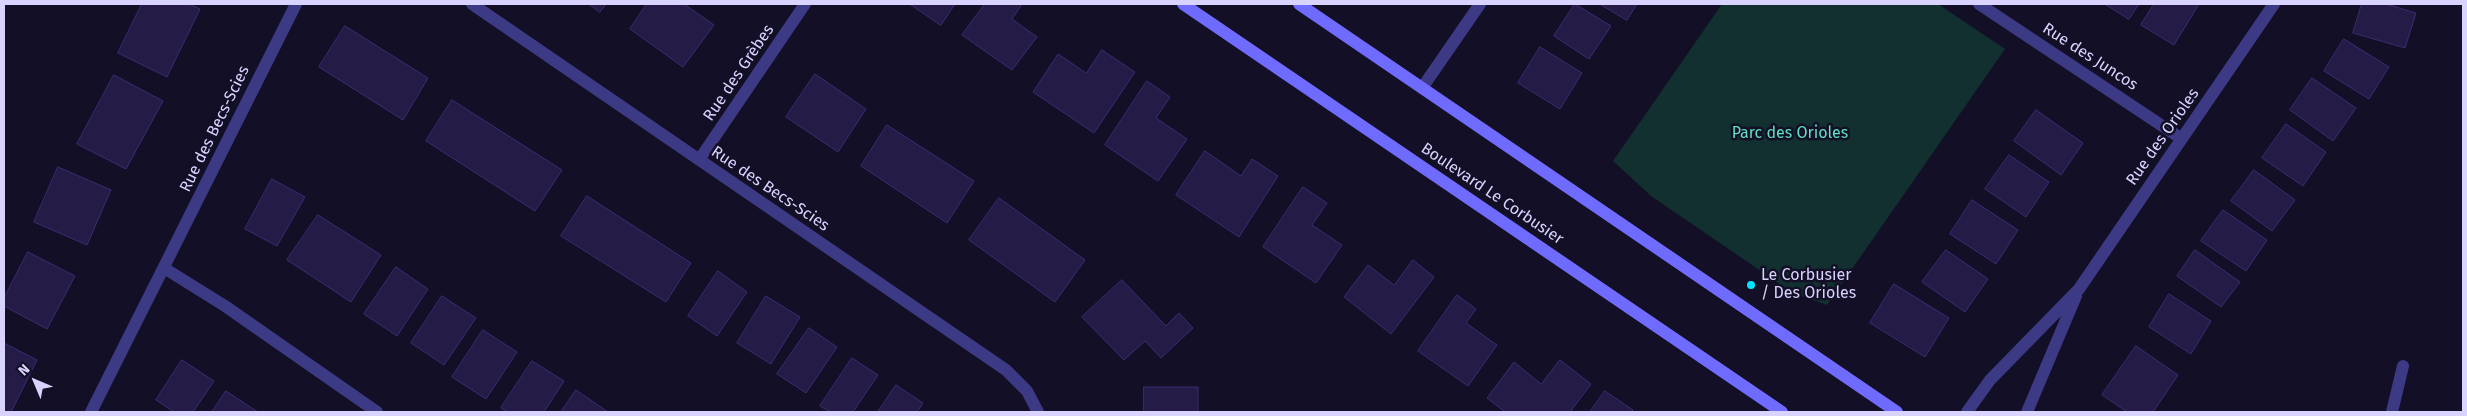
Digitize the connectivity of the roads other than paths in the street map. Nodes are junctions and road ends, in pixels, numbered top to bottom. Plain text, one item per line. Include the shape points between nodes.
1 (296, 4) edge
2 (472, 4) edge
3 (805, 4) edge
4 (1183, 4) edge
5 (1299, 4) edge
6 (1480, 4) edge
7 (1978, 4) edge
8 (2274, 4) edge
9 (1422, 88) junction
10 (2182, 139) junction
11 (699, 160) junction
12 (164, 268) junction
13 (2079, 289) junction
14 (2403, 366) dead end
15 (91, 412) edge
16 (377, 412) edge
17 (1038, 412) edge
18 (1782, 412) edge
19 (1897, 412) edge
20 (1967, 412) edge
21 (2027, 412) edge
22 (2392, 412) edge

1 - 12 street, Rue des Becs-Scies
2 - 11 street, Rue des Becs-Scies
3 - 11 street, Rue des Grèbes
4 - 18 street, Boulevard Le Corbusier
5 - 9 street
6 - 9 street
7 - 10 street, Rue des Juncos
8 - 10 street, Rue des Orioles
9 - 19 street
10 - 13 street, Rue des Orioles
11 - 17 street, Rue des Becs-Scies via 1006,370 1027,391
12 - 15 street, Rue des Becs-Scies
12 - 16 street
13 - 20 street, Rue des Orioles via 1990,380
13 - 21 street, Rue des Orioles
14 - 22 street

